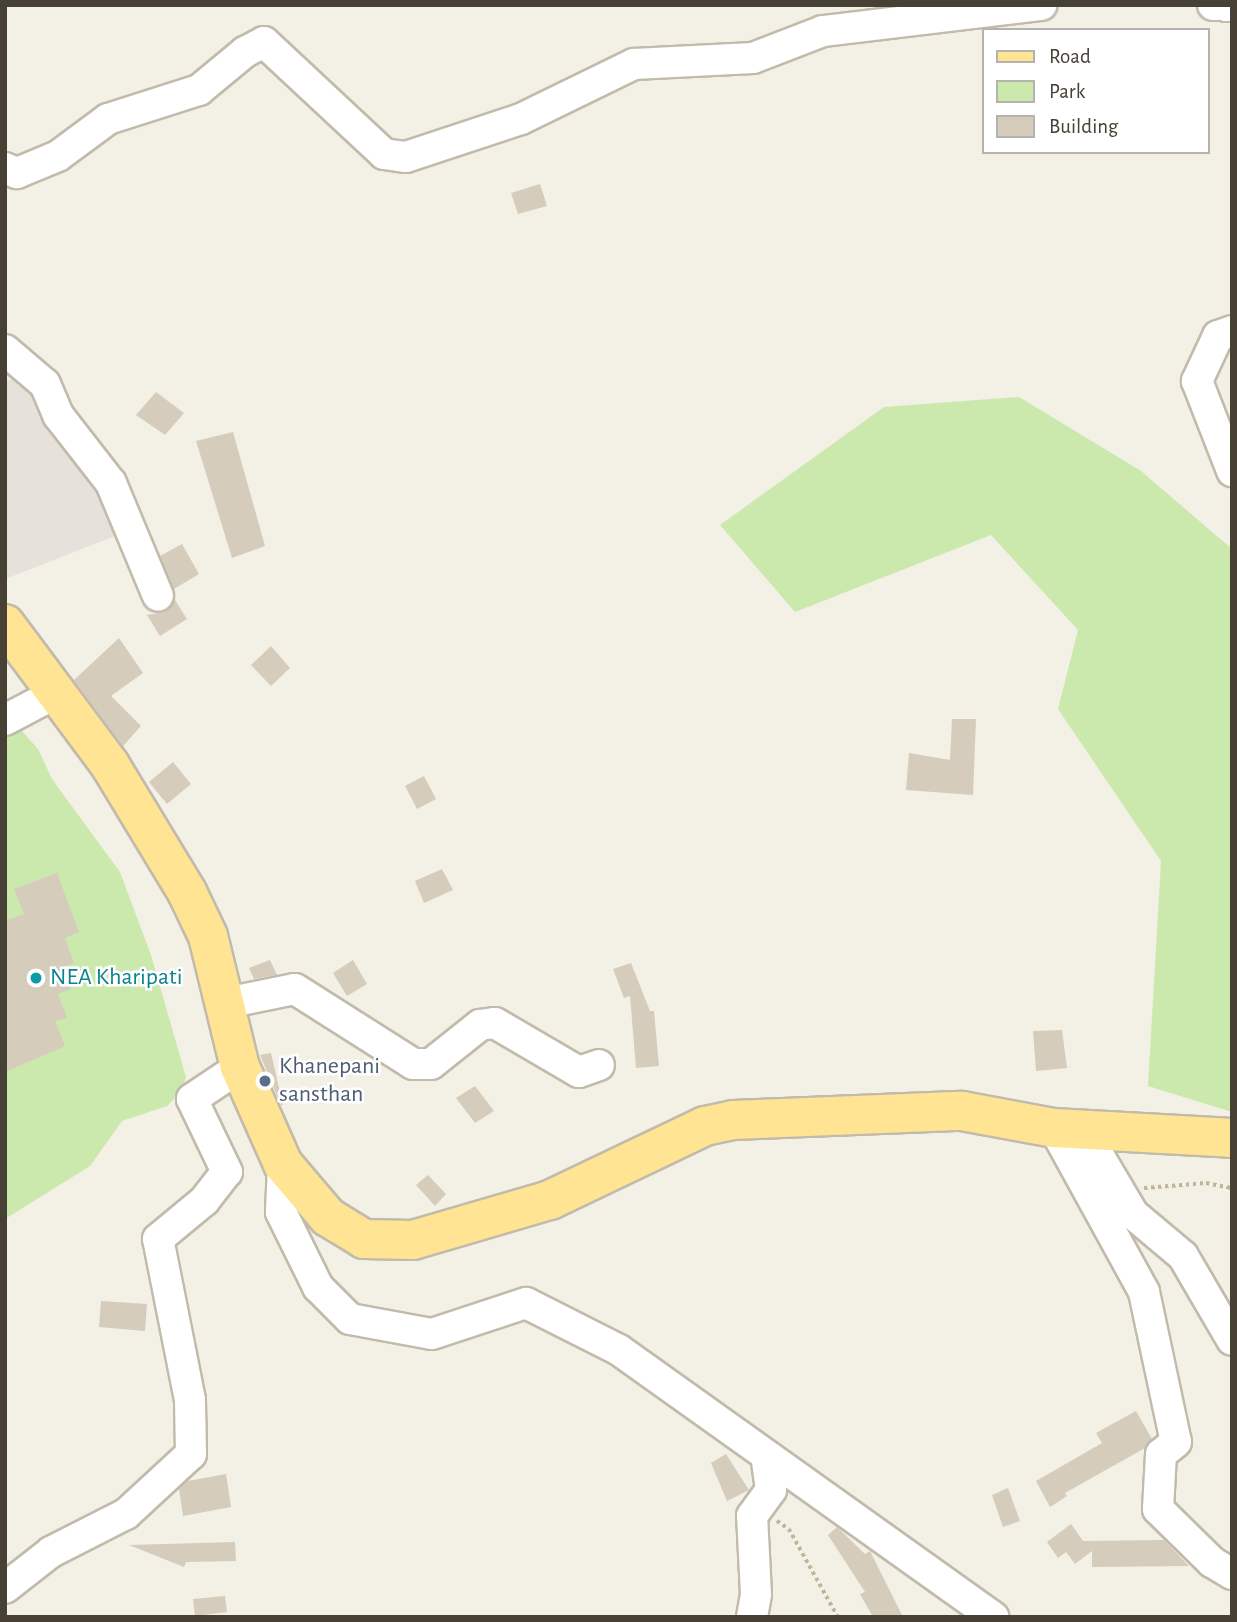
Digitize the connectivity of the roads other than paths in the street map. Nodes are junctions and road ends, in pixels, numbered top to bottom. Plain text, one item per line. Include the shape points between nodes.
1 (1041, 5) edge
2 (1213, 5) edge
3 (1232, 6) edge
4 (5, 168) edge
5 (1232, 331) edge
6 (5, 350) edge
7 (1232, 471) edge
8 (158, 596) dead end
9 (5, 624) edge
10 (54, 694) junction
11 (5, 720) edge
12 (226, 1003) junction
13 (599, 1065) dead end
14 (240, 1067) junction
15 (1069, 1129) junction
16 (1232, 1138) edge
17 (283, 1164) junction
18 (1232, 1340) edge
19 (766, 1455) junction
20 (1232, 1574) edge
21 (5, 1588) edge
22 (752, 1617) edge
23 (993, 1617) edge

1 - 4 street via 823,30 753,58 634,64 522,119 406,157 384,155 264,42 199,90 108,120 58,156 17,173
2 - 3 street
5 - 7 street via 1217,336 1198,381
6 - 8 street via 45,384 58,415 111,483
9 - 10 main road
10 - 11 street
10 - 12 main road via 110,765 161,846 208,936
12 - 13 street via 295,989 321,1001 413,1064 431,1064 480,1025 495,1023 579,1072
12 - 14 main road
14 - 17 main road
14 - 21 street via 192,1099 228,1172 204,1201 158,1239 191,1400 191,1454 126,1514 51,1552
15 - 16 main road
15 - 17 main road via 962,1111 733,1119 705,1126 550,1200 413,1240 364,1239 328,1217
15 - 18 street via 1133,1214 1183,1256
15 - 20 street via 1144,1292 1176,1442 1161,1454 1158,1509 1212,1562
17 - 19 street via 281,1212 318,1287 350,1318 432,1334 526,1303 619,1350
19 - 22 street via 771,1490 752,1516 756,1594
19 - 23 street

